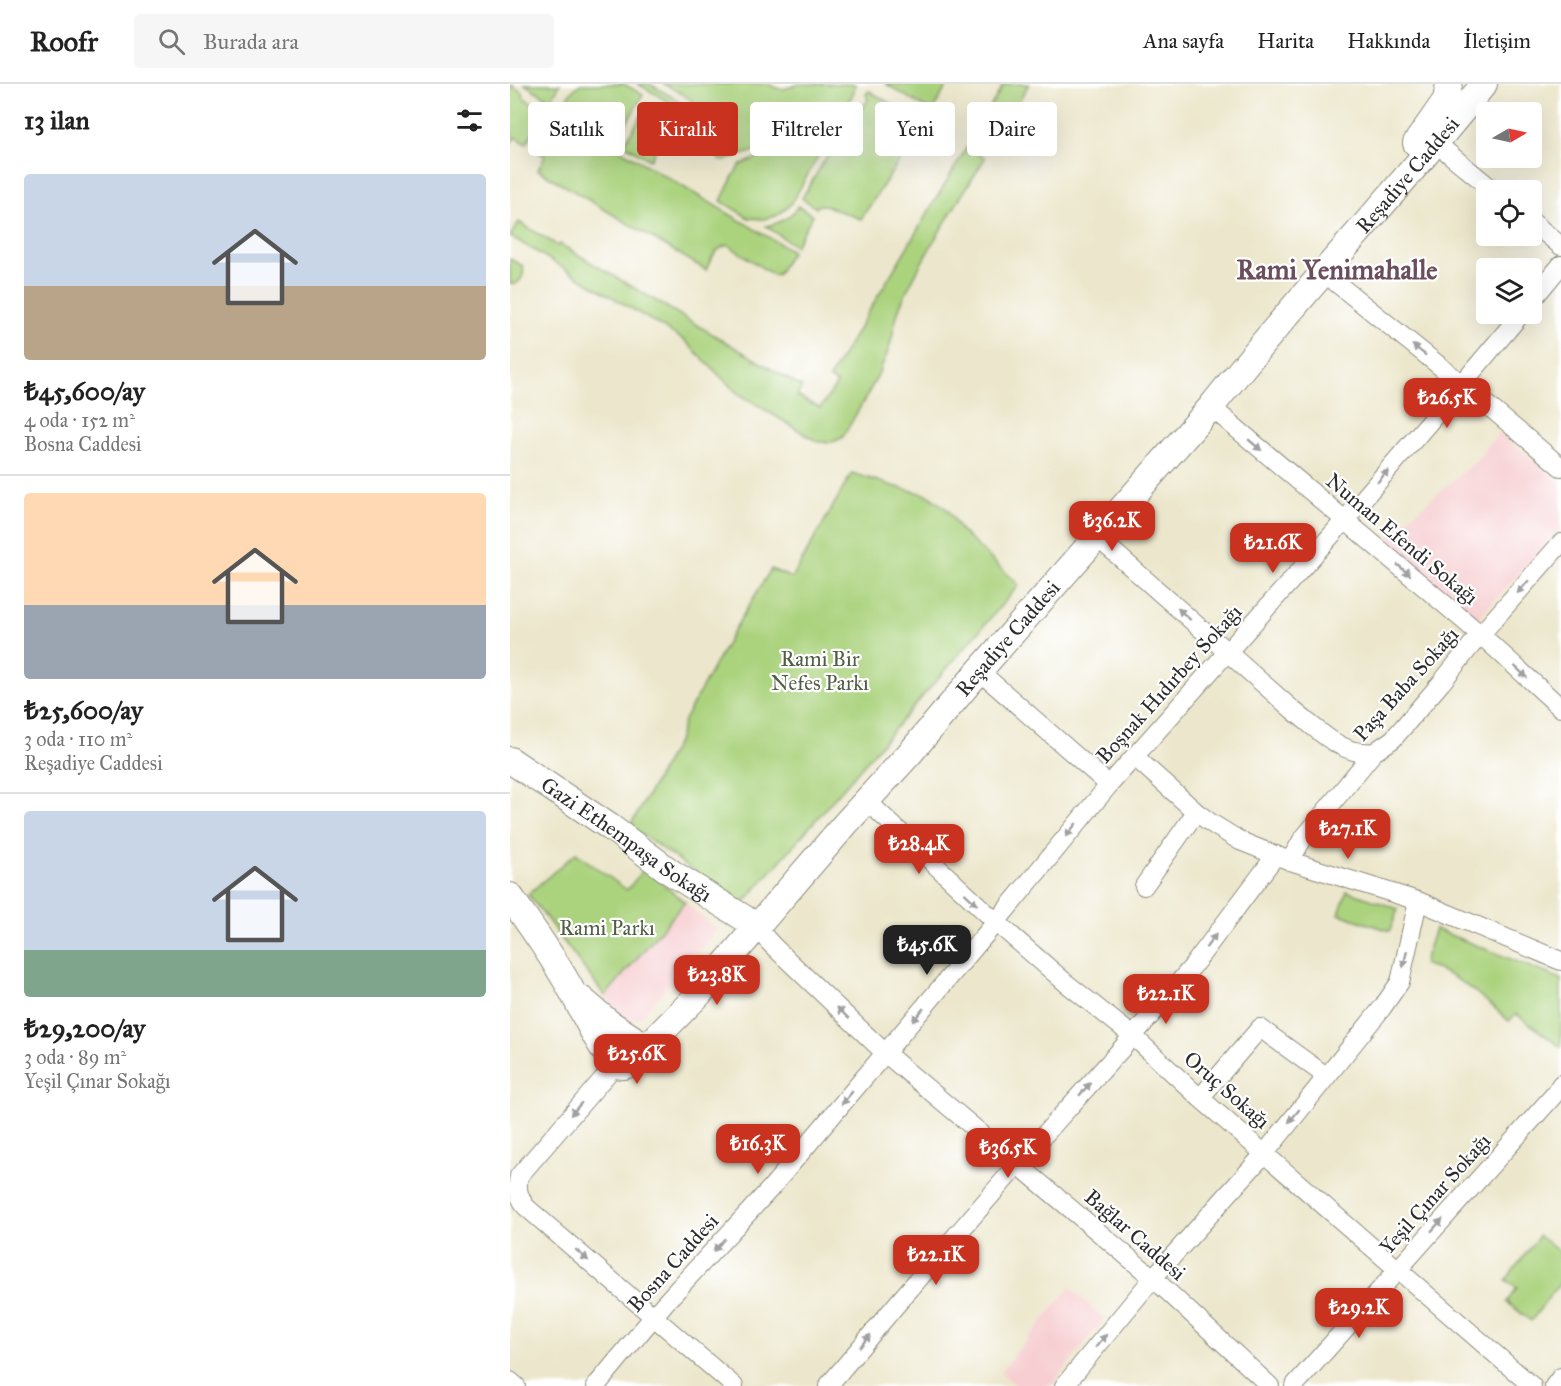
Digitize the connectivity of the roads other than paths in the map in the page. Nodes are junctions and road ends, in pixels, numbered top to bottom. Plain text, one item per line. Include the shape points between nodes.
1 (1449, 84) edge
2 (1479, 86) edge
3 (1436, 143) junction
4 (1481, 180) edge
5 (1542, 230) edge
6 (1561, 246) edge
7 (1561, 265) edge
8 (1319, 269) junction
9 (1542, 288) edge
10 (1513, 324) edge
11 (1462, 384) junction
12 (1211, 407) junction
13 (1561, 467) edge
14 (1345, 520) junction
15 (1096, 537) junction
16 (1561, 543) edge
17 (1481, 635) junction
18 (1227, 653) junction
19 (979, 671) junction
20 (1561, 708) edge
21 (1373, 753) junction
22 (1135, 757) junction
23 (510, 760) edge
24 (1108, 785) junction
25 (862, 796) junction
26 (1196, 812) junction
27 (1283, 858) junction
28 (1143, 886) dead end
29 (510, 896) edge
30 (1418, 902) junction
31 (750, 922) junction
32 (996, 922) junction
33 (1561, 962) edge
34 (572, 991) junction
35 (1133, 1036) junction
36 (637, 1044) junction
37 (885, 1053) junction
38 (615, 1065) junction
39 (1326, 1076) junction
40 (1561, 1084) edge
41 (1200, 1098) junction
42 (1265, 1153) junction
43 (1018, 1164) junction
44 (1398, 1269) junction
45 (1153, 1278) junction
46 (653, 1317) junction
47 (1561, 1377) edge
48 (510, 1381) edge
49 (516, 1386) edge
50 (596, 1386) edge
51 (734, 1386) edge
52 (828, 1386) edge
53 (1064, 1386) edge
54 (1270, 1386) edge
55 (1294, 1386) edge
56 (1532, 1386) edge
57 (1554, 1386) edge

1 - 8 main road, Reşadiye Caddesi via 1446,100
2 - 3 main road, Reşadiye Caddesi
3 - 4 street
3 - 8 main road, Reşadiye Caddesi
5 - 6 street
7 - 9 street
11 -> 8 street
8 - 12 main road, Reşadiye Caddesi
8 - 25 main road, Reşadiye Caddesi via 1269,320
10 - 11 street, Boşnak Hıdırbey Sokağı
11 - 13 street
14 -> 11 street, Boşnak Hıdırbey Sokağı
12 -> 14 street, Numan Efendi Sokağı
12 - 15 main road, Reşadiye Caddesi
14 -> 17 street, Numan Efendi Sokağı
14 - 18 street, Boşnak Hıdırbey Sokağı
18 -> 15 street
15 - 19 main road, Reşadiye Caddesi
16 -> 17 street, Paşa Baba Sokağı
17 -> 20 street, Numan Efendi Sokağı
17 - 21 street, Paşa Baba Sokağı via 1393,739
18 - 21 street via 1325,735 1353,751
18 - 22 street, Boşnak Hıdırbey Sokağı
19 - 24 street
19 - 25 main road, Reşadiye Caddesi via 911,752
21 - 27 street, Paşa Baba Sokağı
22 - 24 street, Boşnak Hıdırbey Sokağı
22 - 26 street
23 - 31 main road, Gazi Ethempaşa Sokağı via 672,873
24 -> 32 street, Bosna Caddesi
25 - 31 main road, Reşadiye Caddesi via 769,888
25 -> 32 street, Oruç Sokağı
26 - 27 street via 1240,841
26 - 28 street
27 - 30 street
35 -> 27 street, Paşa Baba Sokağı
29 - 34 main road
30 - 33 street
30 -> 39 street via 1400,982
31 - 36 main road, Reşadiye Caddesi via 653,1019
37 -> 31 street, Bağlar Caddesi
32 - 35 street, Oruç Sokağı
32 -> 37 street, Bosna Caddesi
34 - 36 main road
34 - 38 main road
35 - 41 street, Oruç Sokağı
43 -> 35 street, Paşa Baba Sokağı
36 - 38 main road, Reşadiye Caddesi via 638,1057 630,1064
37 - 43 street, Bağlar Caddesi
37 -> 46 street, Bosna Caddesi via 770,1189
38 -> 46 street via 519,1176 517,1188 526,1207
39 - 41 street via 1260,1028
39 -> 42 street
44 -> 40 street, Yeşil Çınar Sokağı
41 - 42 street, Oruç Sokağı
42 - 44 street, Oruç Sokağı
42 - 45 street
43 - 45 street, Bağlar Caddesi
52 -> 43 street, Paşa Baba Sokağı
44 - 55 street, Yeşil Çınar Sokağı
44 - 56 street, Oruç Sokağı
53 -> 45 street
45 - 54 street, Bağlar Caddesi
46 - 50 street, Bosna Caddesi
46 - 51 street
47 - 57 street
48 - 49 street

